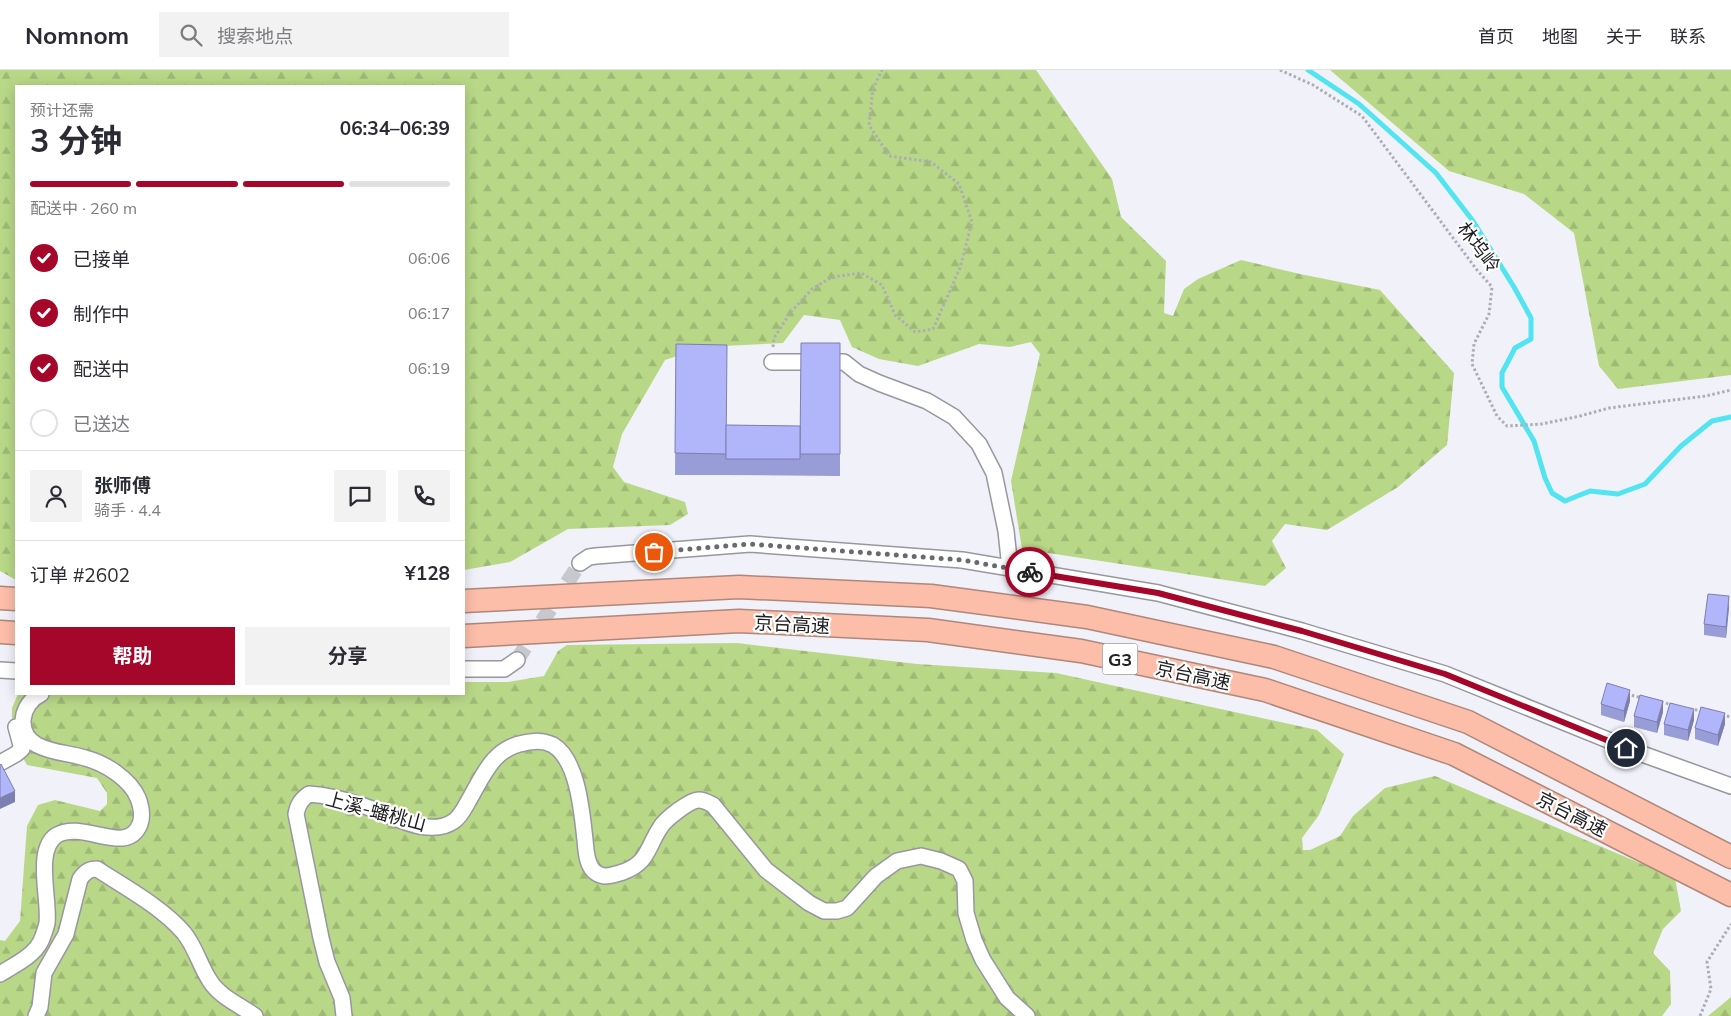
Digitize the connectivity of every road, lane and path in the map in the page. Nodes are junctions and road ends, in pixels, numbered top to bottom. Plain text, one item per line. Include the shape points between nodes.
1 (882, 70) edge
2 (1280, 70) edge
3 (772, 362) joint
4 (1731, 390) edge
5 (580, 563) tunnel mouth
6 (1010, 568) junction
7 (0, 598) edge
8 (15, 599) edge
9 (465, 601) edge
10 (0, 632) edge
11 (15, 633) edge
12 (465, 636) edge
13 (517, 660) tunnel mouth
14 (465, 669) edge
15 (0, 670) edge
16 (15, 672) edge
17 (1620, 693) edge
18 (28, 695) edge
19 (39, 695) edge
20 (1649, 699) edge
21 (1658, 702) edge
22 (1677, 706) edge
23 (1686, 708) edge
24 (1704, 712) edge
25 (1713, 713) edge
26 (1731, 717) edge
27 (0, 763) edge
28 (1731, 786) edge
29 (1731, 857) edge
30 (1731, 895) edge
31 (1731, 924) edge
32 (0, 974) edge
33 (36, 1016) edge
34 (255, 1016) edge
35 (344, 1016) edge
36 (1028, 1016) edge
37 (1700, 1016) edge

1 - 3 path via 873,89 869,125 889,156 931,162 958,184 972,222 960,268 933,329 915,332 894,315 882,285 861,273 832,277 812,290 790,313 774,338
2 - 4 path, 林坞岭 via 1312,84 1362,116 1492,287 1490,314 1474,344 1472,364 1497,416 1507,426 1542,424 1609,408
3 - 6 street via 844,362 859,374 922,399 954,417 979,444 994,472
5 - 6 street via 596,556 750,544 962,560
6 - 28 street via 1158,593 1302,631 1445,674 1644,755
7 - 8 highway
9 - 29 highway, 京台高速 / G3 via 739,587 931,596 1087,617 1274,657 1468,722
10 - 11 highway
12 - 30 highway, 京台高速 / G3 via 739,621 928,630 1081,651 1265,690 1454,754
13 - 14 street via 504,669
15 - 16 street
17 - 20 path
18 - 27 street via 16,708 15,720 22,749
19 - 32 street via 27,705 23,717 24,730 29,738 47,750 87,758 124,779 138,800 141,822 137,831 128,838 81,831 57,836 48,845 44,859 47,922 40,942 30,955
21 - 22 path
23 - 24 path
25 - 26 path
31 - 37 path via 1707,962 1711,989
33 - 34 street via 44,972 66,934 80,879 91,869 97,869 156,908 184,933 218,992
35 - 36 street, 上溪-蟠桃山 via 342,998 327,962 297,806 309,794 365,807 411,824 430,828 444,826 463,811 490,762 503,750 540,740 555,746 571,770 581,805 587,857 591,868 599,875 611,876 635,868 661,826 687,804 697,800 713,806 766,870 809,904 824,911 847,908 876,876 897,861 921,856 958,869 965,881 966,913 983,960 1007,998

